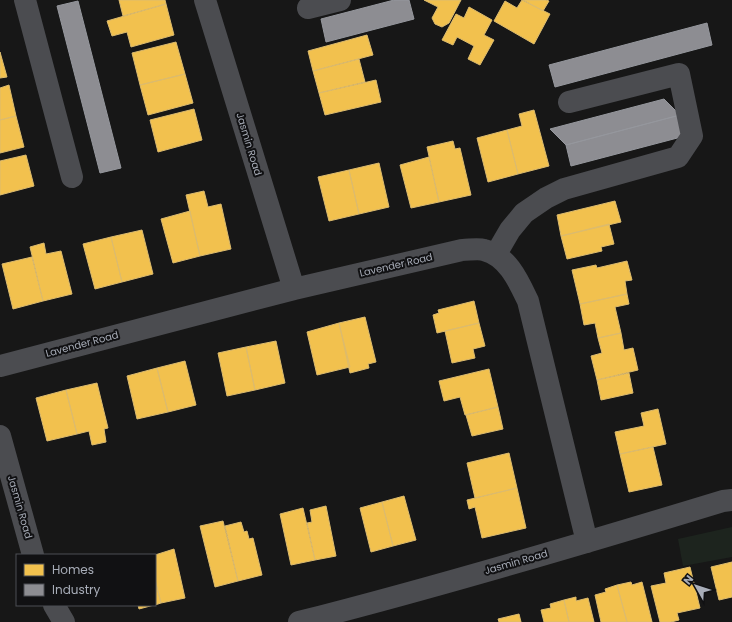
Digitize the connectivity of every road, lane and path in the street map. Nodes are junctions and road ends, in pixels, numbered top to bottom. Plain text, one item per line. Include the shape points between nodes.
1 (25, 0) edge
2 (205, 0) edge
3 (340, 0) edge
4 (308, 8) dead end
5 (569, 102) dead end
6 (72, 177) dead end
7 (496, 254) junction
8 (294, 289) junction
9 (0, 366) edge
10 (0, 436) edge
11 (732, 500) edge
12 (587, 542) junction
13 (33, 554) edge
14 (55, 606) edge
15 (349, 616) edge
16 (64, 622) edge
17 (299, 622) edge

1 - 6 street
2 - 8 street, Jasmin Road
3 - 4 street
5 - 7 street via 679,74 692,136 678,157 564,189 546,198 524,213
7 - 8 street, Lavender Road via 483,249 462,250
7 - 12 street via 516,276 528,301
8 - 9 street, Lavender Road
10 - 13 street, Jasmin Road
11 - 12 street, Jasmin Road
12 - 15 street, Jasmin Road
14 - 16 street
15 - 17 street, Jasmin Road

